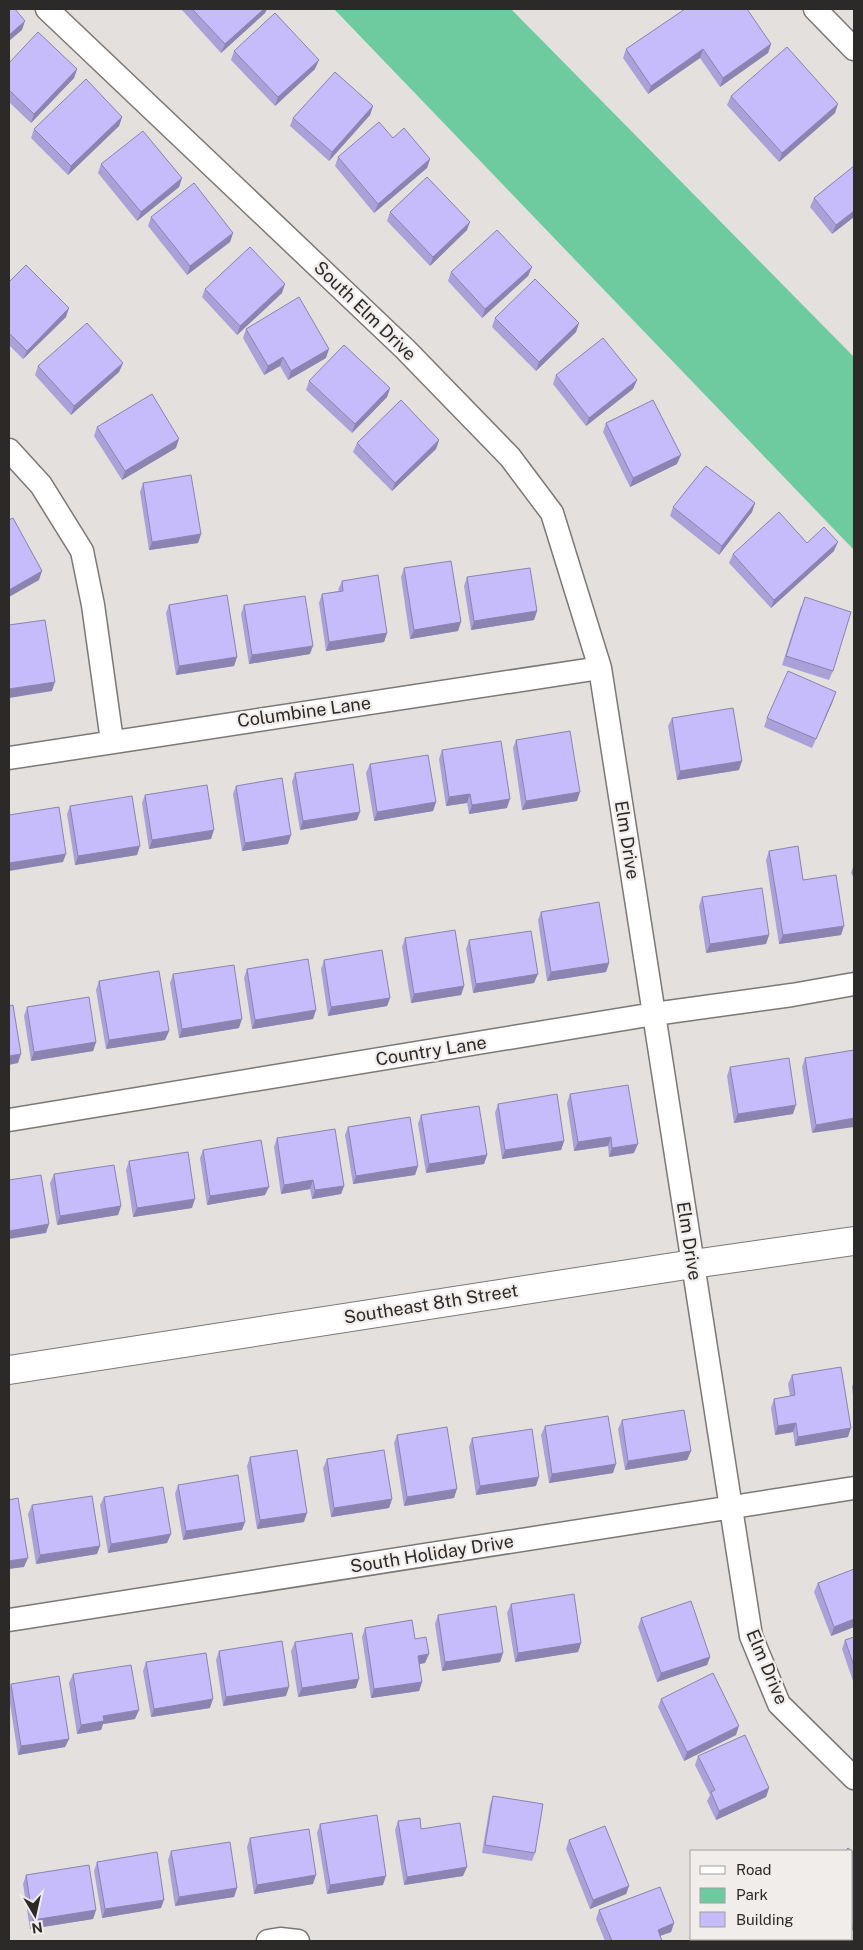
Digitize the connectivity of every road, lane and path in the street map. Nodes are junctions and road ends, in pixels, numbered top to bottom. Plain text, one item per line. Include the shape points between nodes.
1 (47, 9) edge
2 (815, 9) edge
3 (854, 49) edge
4 (9, 450) edge
5 (600, 668) junction
6 (112, 741) junction
7 (9, 758) edge
8 (854, 984) edge
9 (654, 1014) junction
10 (9, 1120) edge
11 (854, 1241) edge
12 (693, 1264) junction
13 (9, 1370) edge
14 (854, 1488) edge
15 (730, 1508) junction
16 (9, 1620) edge
17 (854, 1778) edge
18 (268, 1941) edge
19 (298, 1941) edge

1 - 5 street, South Elm Drive via 405,349 510,457 552,512
2 - 3 street
4 - 6 street via 41,485 82,551
5 - 6 street, Columbine Lane
5 - 9 street, Elm Drive
6 - 7 street, Columbine Lane
8 - 9 street, Country Lane
9 - 10 street, Country Lane
9 - 12 street, Elm Drive
11 - 12 street, Southeast 8th Street
12 - 13 street, Southeast 8th Street
12 - 15 street, Elm Drive
14 - 15 street, South Holiday Drive
15 - 16 street, South Holiday Drive
15 - 17 street, Elm Drive via 751,1636 778,1704
18 - 19 street

